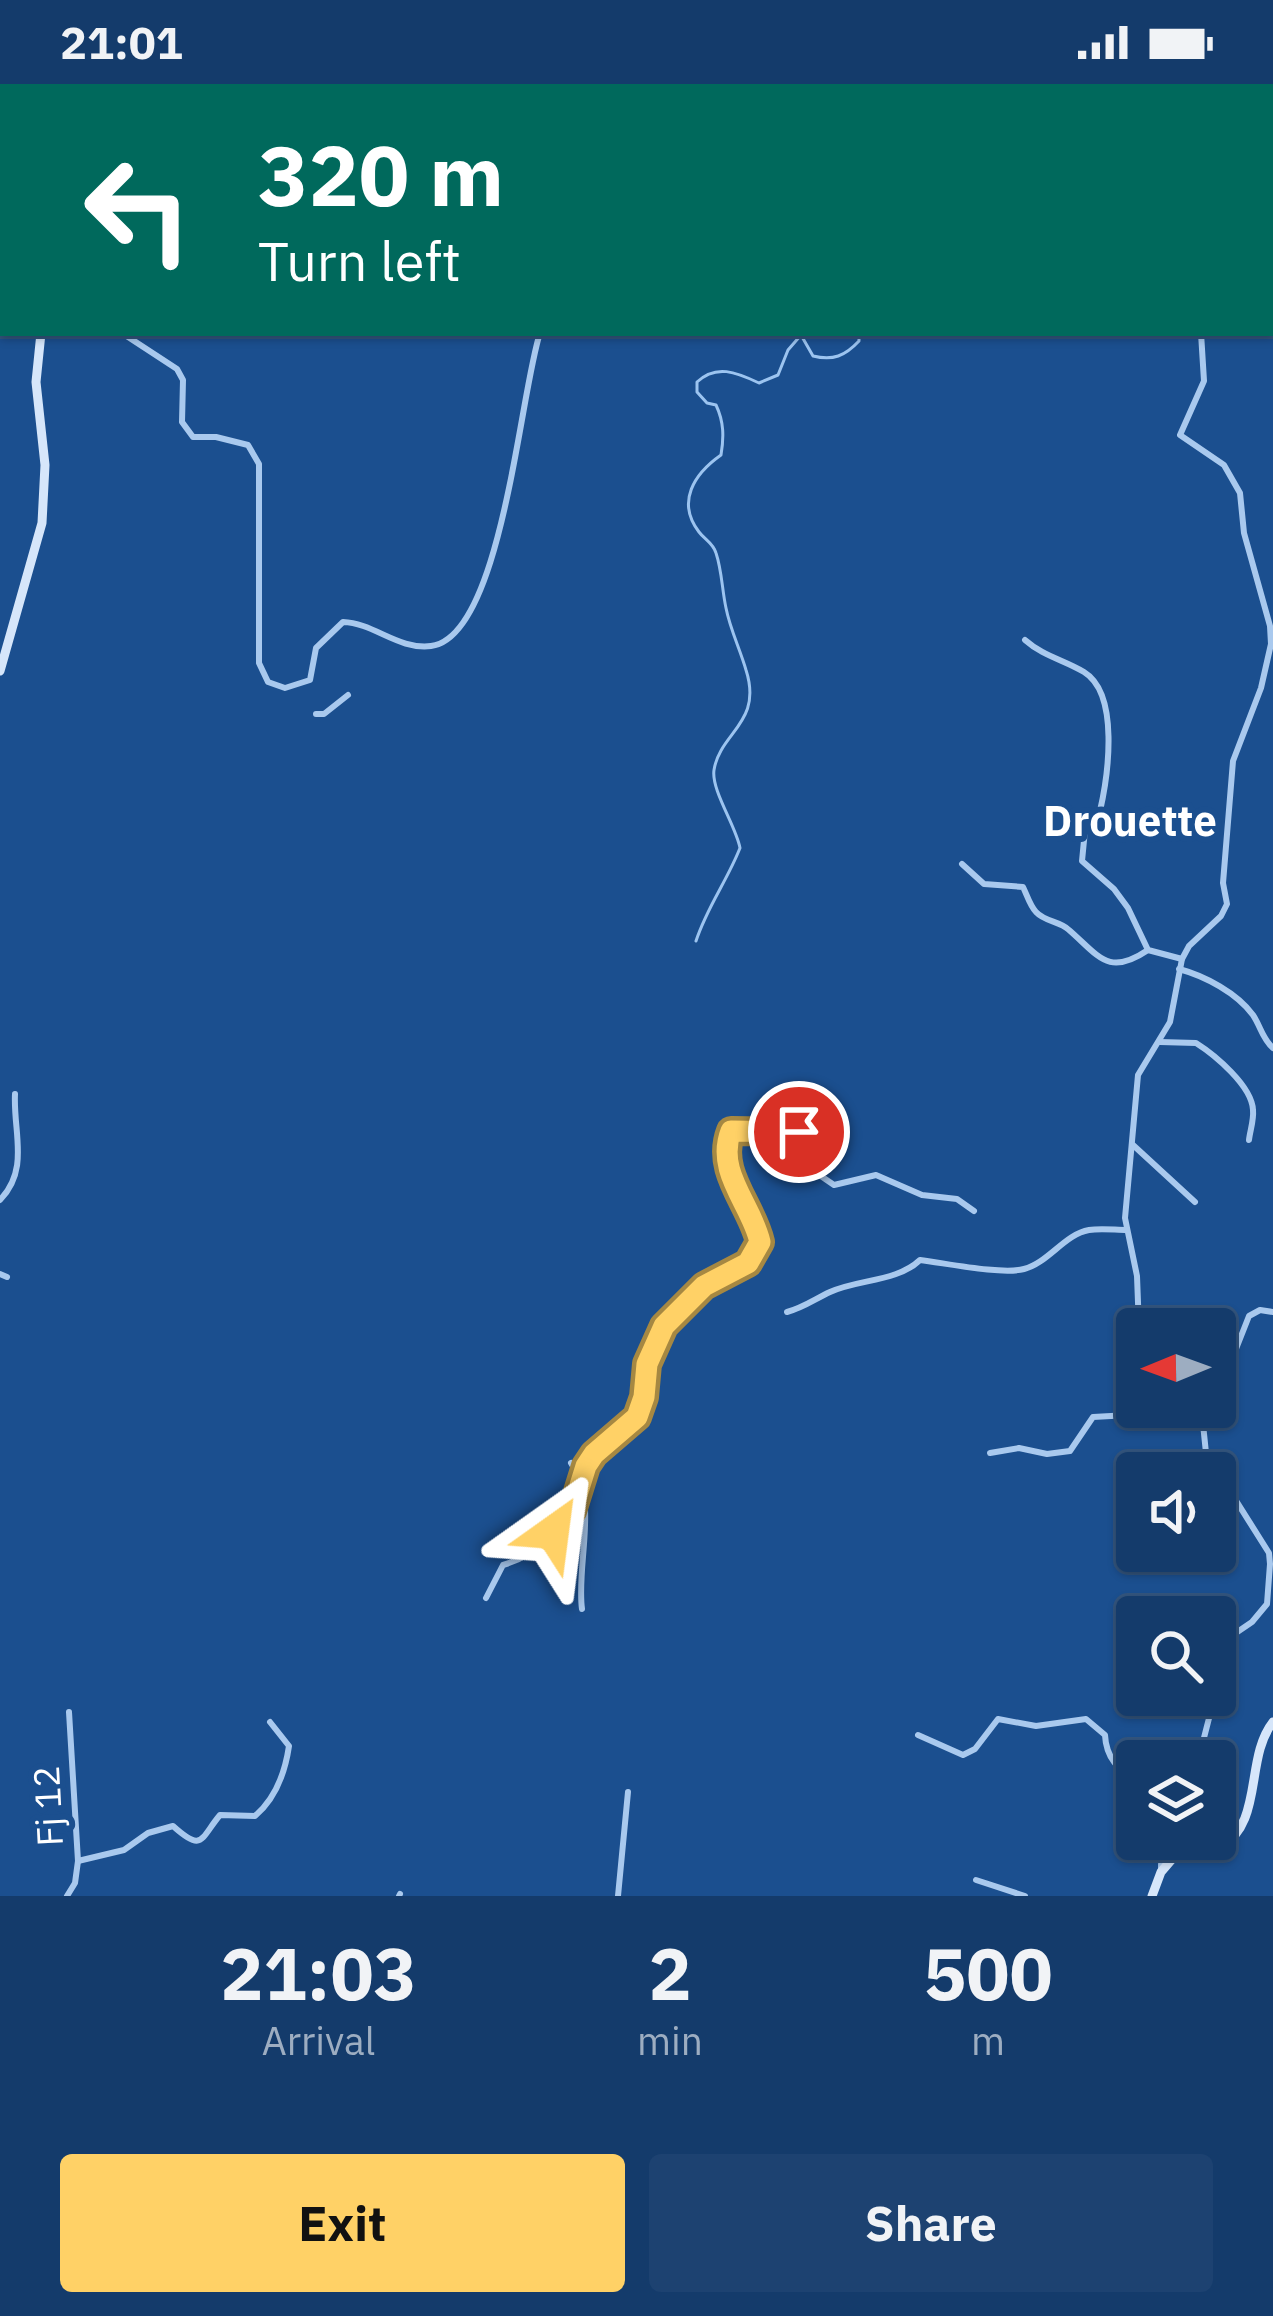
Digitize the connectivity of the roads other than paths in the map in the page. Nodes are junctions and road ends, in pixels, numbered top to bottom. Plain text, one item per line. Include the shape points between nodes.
1 (41, 336) edge
2 (127, 336) edge
3 (539, 336) edge
4 (1201, 336) edge
5 (1025, 640) dead end
6 (0, 671) edge
7 (348, 695) dead end
8 (316, 713) dead end
9 (962, 863) dead end
10 (1148, 950) junction
11 (1182, 959) junction
12 (1179, 969) junction
13 (1160, 1042) junction
14 (1273, 1048) edge
15 (15, 1094) dead end
16 (1249, 1140) dead end
17 (1133, 1144) junction
18 (0, 1200) edge
19 (1195, 1202) dead end
20 (974, 1211) dead end
21 (1127, 1230) junction
22 (1138, 1308) edge
23 (787, 1312) dead end
24 (1273, 1312) edge
25 (1236, 1350) edge
26 (1116, 1416) edge
27 (1203, 1428) edge
28 (990, 1454) dead end
29 (571, 1463) dead end
30 (581, 1487) junction
31 (487, 1598) dead end
32 (582, 1609) dead end
33 (1236, 1634) edge
34 (70, 1712) dead end
35 (270, 1722) dead end
36 (1273, 1722) edge
37 (918, 1736) dead end
38 (1116, 1765) edge
39 (628, 1792) dead end
40 (1161, 1860) edge
41 (78, 1861) junction
42 (1161, 1872) junction
43 (976, 1880) dead end
44 (67, 1896) edge
45 (618, 1896) edge
46 (1025, 1896) edge
47 (1152, 1896) edge

1 - 6 street via 42,523
2 - 3 street via 177,369 182,422 194,437 248,446 259,464 260,663 268,682 285,688 310,680 320,640 343,622 363,623 399,643 431,646 455,636 485,582
4 - 11 street via 1204,381 1180,435 1224,465 1240,493 1271,644 1233,761 1227,904
5 - 10 street via 1086,673 1104,695 1109,768 1100,811 1086,820 1082,856 1128,908
7 - 8 street
9 - 10 street via 984,884 1022,887 1037,914 1110,963
10 - 11 street
11 - 12 street
12 - 13 street
12 - 14 street via 1248,1009
13 - 16 street via 1196,1042 1236,1080 1251,1099
13 - 17 street via 1138,1075
15 - 18 street via 20,1151 14,1182
17 - 19 street
17 - 21 street
20 - 30 street via 877,1175 834,1185 815,1172 808,1137 799,1132 731,1131 734,1189 760,1242 755,1257 704,1286 664,1326 637,1417 594,1454
21 - 22 street
21 - 23 street via 1085,1230 1017,1271 920,1260
24 - 25 street via 1249,1316
26 - 28 street via 1093,1417 1070,1451
27 - 33 street via 1206,1453 1269,1553 1267,1604
29 - 30 street
30 - 31 street via 563,1522 528,1558 503,1565
30 - 32 street
34 - 41 street, Fj 12
35 - 41 street via 289,1747 287,1759 254,1816 220,1815 200,1841 160,1828 124,1850
36 - 42 street via 1242,1827 1216,1851 1173,1858
37 - 38 street via 963,1755 998,1719 1036,1726 1086,1719 1105,1735
39 - 45 street
40 - 42 street
41 - 44 street, Fj 12
42 - 47 street
43 - 46 street

